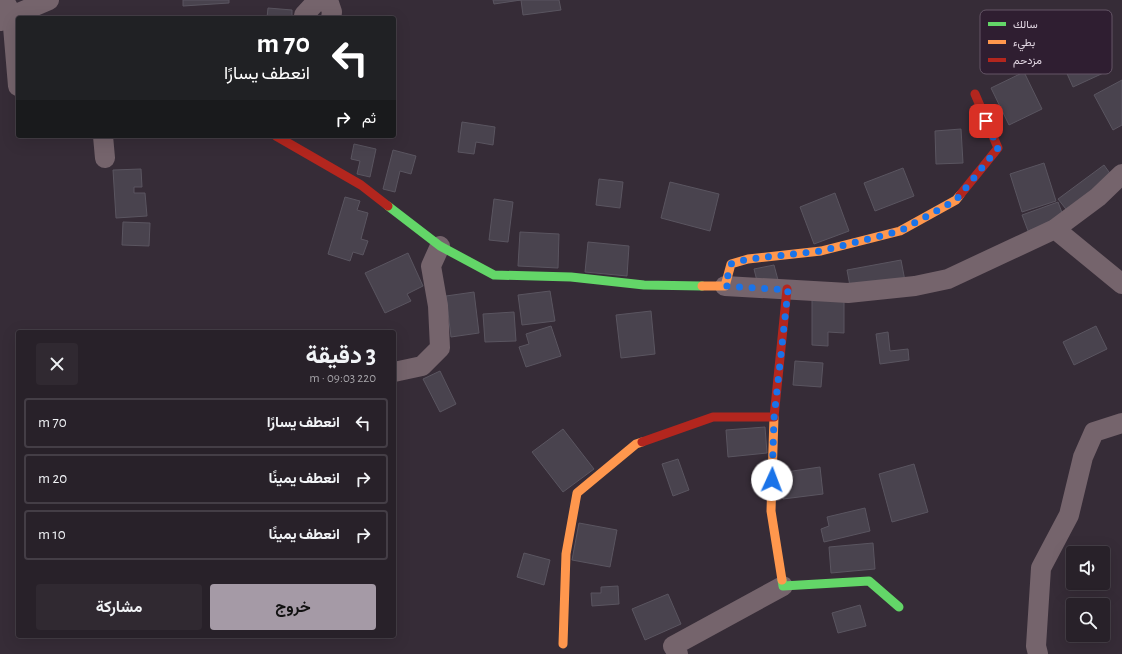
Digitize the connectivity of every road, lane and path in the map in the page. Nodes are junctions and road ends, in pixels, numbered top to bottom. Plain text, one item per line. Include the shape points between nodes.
1 (49, 0) edge
2 (318, 0) edge
3 (328, 0) edge
4 (6, 12) edge
5 (304, 15) dead end
6 (331, 16) edge
7 (16, 37) edge
8 (975, 94) dead end
9 (103, 138) edge
10 (279, 138) edge
11 (105, 158) dead end
12 (1122, 174) edge
13 (1055, 229) junction
14 (440, 246) junction
15 (1122, 284) edge
16 (725, 286) junction
17 (788, 290) junction
18 (396, 372) edge
19 (774, 418) junction
20 (1122, 423) edge
21 (783, 586) junction
22 (899, 607) dead end
23 (563, 644) dead end
24 (678, 654) edge
25 (1038, 654) edge

1 - 4 street
2 - 5 street
3 - 6 street
4 - 7 street
8 - 16 street via 998,148 956,200 900,231 821,251 748,259 731,264
9 - 11 street
10 - 14 street via 361,185
12 - 13 street via 1098,197
13 - 15 street
13 - 17 street via 948,279 915,286 848,293
14 - 16 street via 494,275 571,277 644,285
14 - 18 street via 431,266 438,306 440,348 422,366
16 - 17 street
17 - 19 street
19 - 21 street via 771,511
19 - 23 street via 713,417 636,444 577,493 566,554
20 - 25 street via 1094,432 1083,457 1069,515 1041,568 1036,646
21 - 22 street via 869,581
21 - 24 street via 674,646

